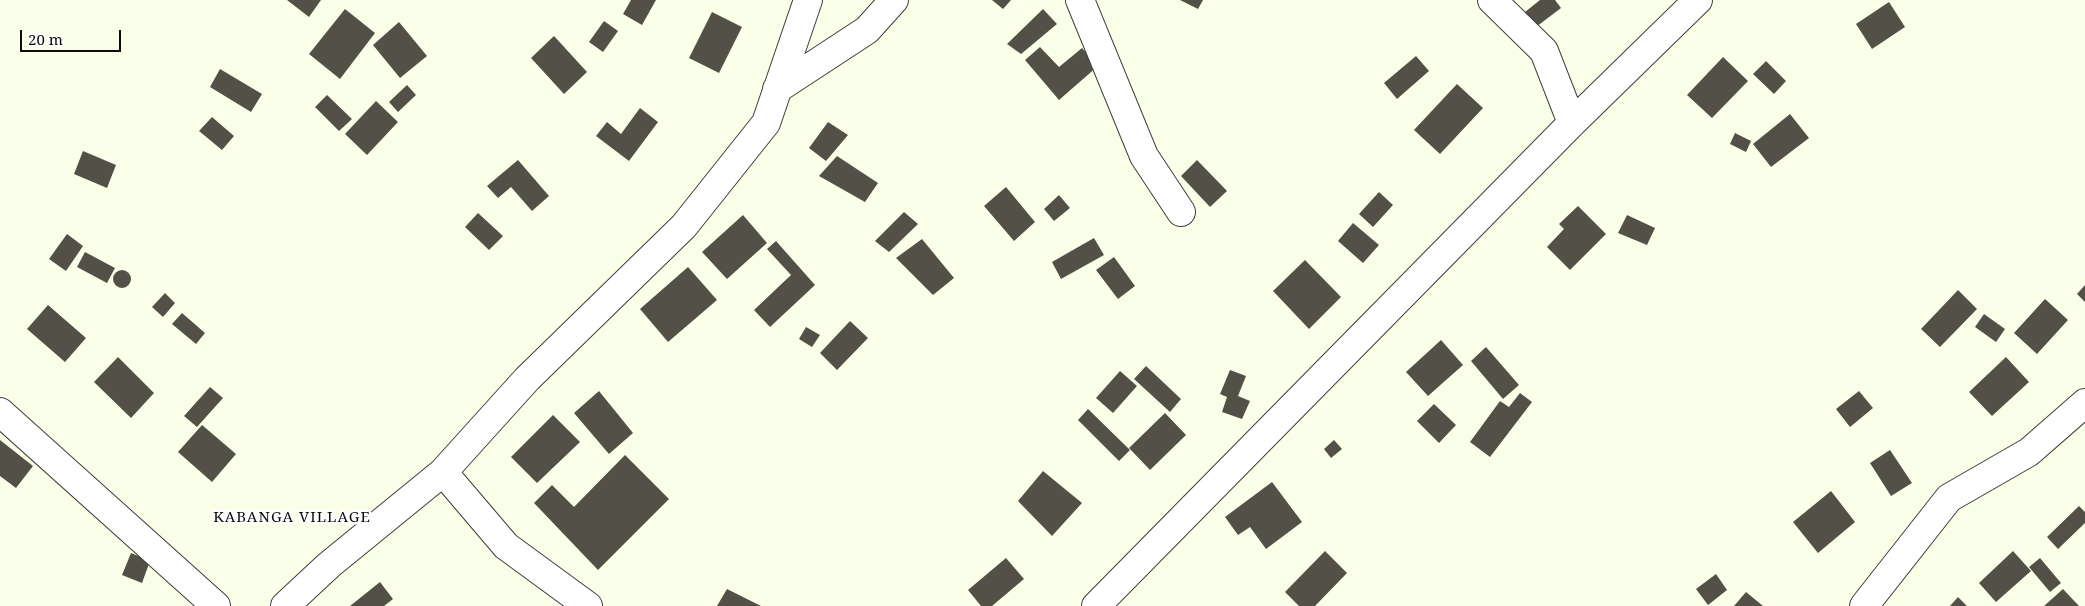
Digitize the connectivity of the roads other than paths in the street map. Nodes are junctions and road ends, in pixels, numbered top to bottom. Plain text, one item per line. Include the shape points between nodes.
1 (808, 0) edge
2 (894, 0) edge
3 (1080, 0) edge
4 (1492, 0) edge
5 (1698, 0) edge
6 (777, 89) junction
7 (1572, 123) junction
8 (1181, 212) dead end
9 (2085, 403) edge
10 (0, 412) edge
11 (443, 472) junction
12 (216, 606) edge
13 (285, 606) edge
14 (588, 606) edge
15 (1096, 606) edge
16 (1864, 606) edge

1 - 6 street
2 - 6 street via 867,30
3 - 8 street via 1144,156
4 - 7 street via 1544,51
5 - 7 street
6 - 11 street via 766,122 684,226 527,379
7 - 15 street
9 - 16 street via 2030,452 1949,498
10 - 12 street
11 - 13 street via 329,565
11 - 14 street via 506,546

